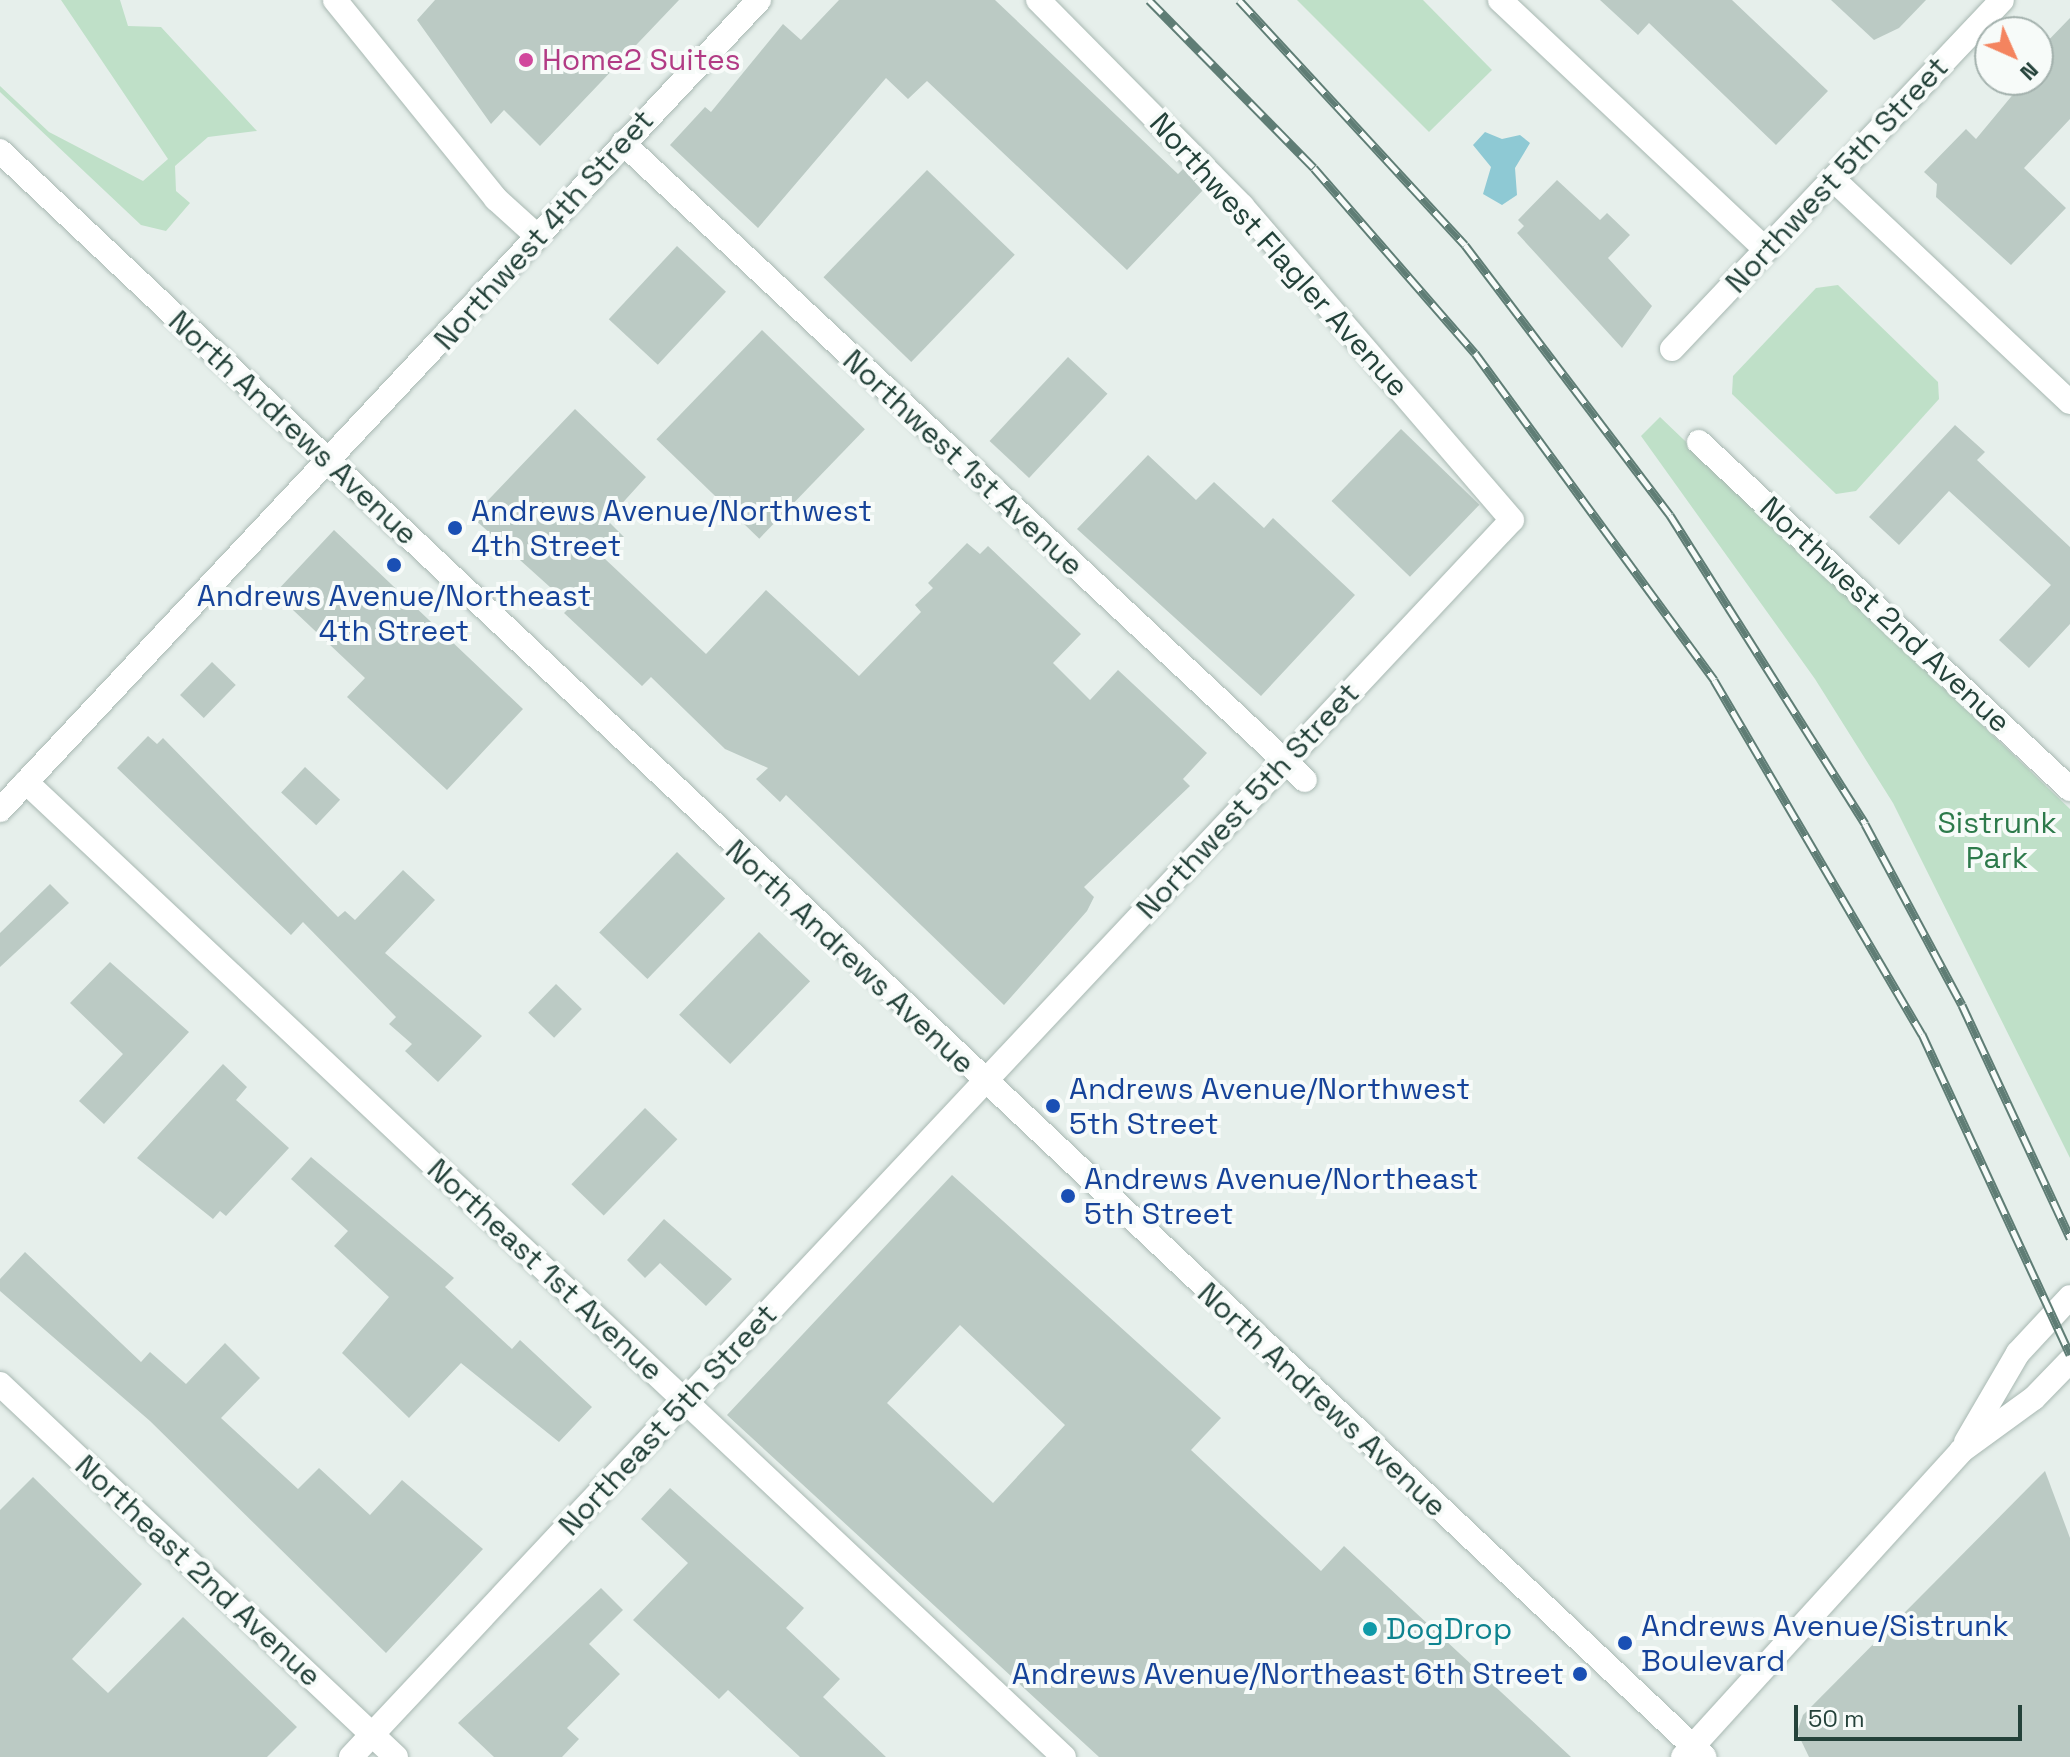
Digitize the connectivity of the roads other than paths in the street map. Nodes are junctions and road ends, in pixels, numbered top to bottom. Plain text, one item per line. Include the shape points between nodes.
1 (335, 0) edge
2 (759, 0) edge
3 (1038, 0) edge
4 (1500, 0) edge
5 (2002, 0) edge
6 (623, 143) junction
7 (0, 151) edge
8 (1833, 179) junction
9 (537, 236) junction
10 (1766, 250) junction
11 (1672, 349) dead end
12 (2070, 402) edge
13 (1699, 442) dead end
14 (331, 462) junction
15 (1512, 520) joint
16 (1282, 763) junction
17 (1305, 780) dead end
18 (26, 782) junction
19 (2070, 789) edge
20 (0, 810) edge
21 (984, 1083) junction
22 (2070, 1297) edge
23 (2070, 1361) edge
24 (0, 1384) edge
25 (686, 1402) junction
26 (1961, 1451) junction
27 (372, 1735) junction
28 (1692, 1752) edge
29 (351, 1757) edge
30 (396, 1757) edge
31 (1064, 1757) edge
32 (1664, 1757) edge

1 - 9 street via 496,199
2 - 6 street, Northwest 4th Street
3 - 15 street, Northwest Flagler Avenue via 1242,206
4 - 10 street
5 - 8 street, Northwest 5th Street
6 - 9 street, Northwest 4th Street
6 - 16 street, Northwest 1st Avenue
7 - 14 street, North Andrews Avenue
8 - 10 street, Northwest 5th Street
8 - 12 street
9 - 14 street, Northwest 4th Street
10 - 11 street, Northwest 5th Street
13 - 19 street, Northwest 2nd Avenue
14 - 18 street, Northwest 4th Street
14 - 21 street, North Andrews Avenue
15 - 16 street, Northwest 5th Street
16 - 17 street, Northwest 1st Avenue
16 - 21 street, Northwest 5th Street
18 - 20 street, Northwest 4th Street
18 - 25 street, Northeast 1st Avenue
21 - 25 street, Northeast 5th Street
21 - 28 street, North Andrews Avenue
22 - 26 street via 2018,1353
23 - 26 street via 2034,1398
24 - 27 street, Northeast 2nd Avenue
25 - 27 street, Northeast 5th Street
25 - 31 street, Northeast 1st Avenue
26 - 28 street
27 - 29 street, Northeast 5th Street
27 - 30 street, Northeast 2nd Avenue
28 - 32 street

